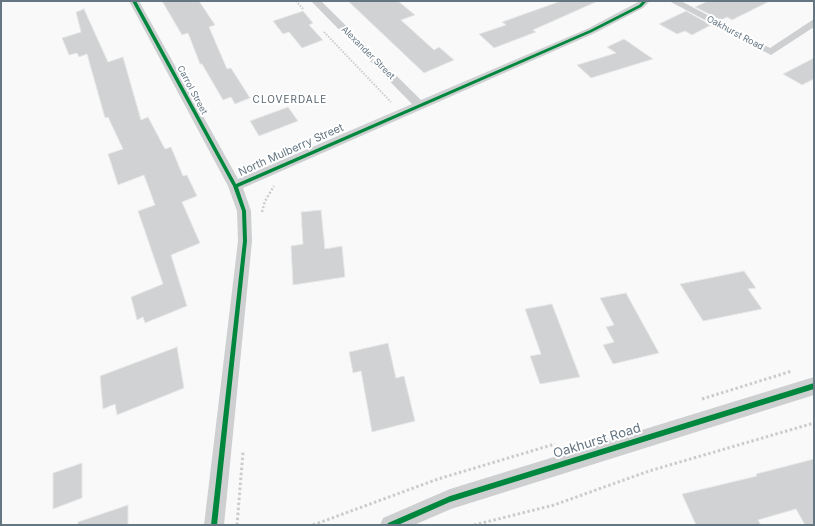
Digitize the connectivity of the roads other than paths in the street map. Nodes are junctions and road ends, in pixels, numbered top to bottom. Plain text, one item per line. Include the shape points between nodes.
1 (134, 1) edge
2 (316, 1) edge
3 (645, 1) edge
4 (674, 1) edge
5 (814, 22) edge
6 (419, 105) junction
7 (235, 186) junction
8 (814, 386) edge
9 (214, 525) edge
10 (390, 525) edge

1 - 7 street, Carrol Street
2 - 6 street, Alexander Street
3 - 6 street, North Mulberry Street via 591,31
4 - 5 street, Oakhurst Road via 771,52
6 - 7 street, North Mulberry Street
7 - 9 street, North Mulberry Street via 244,211 245,241
8 - 10 street, Oakhurst Road via 450,499

